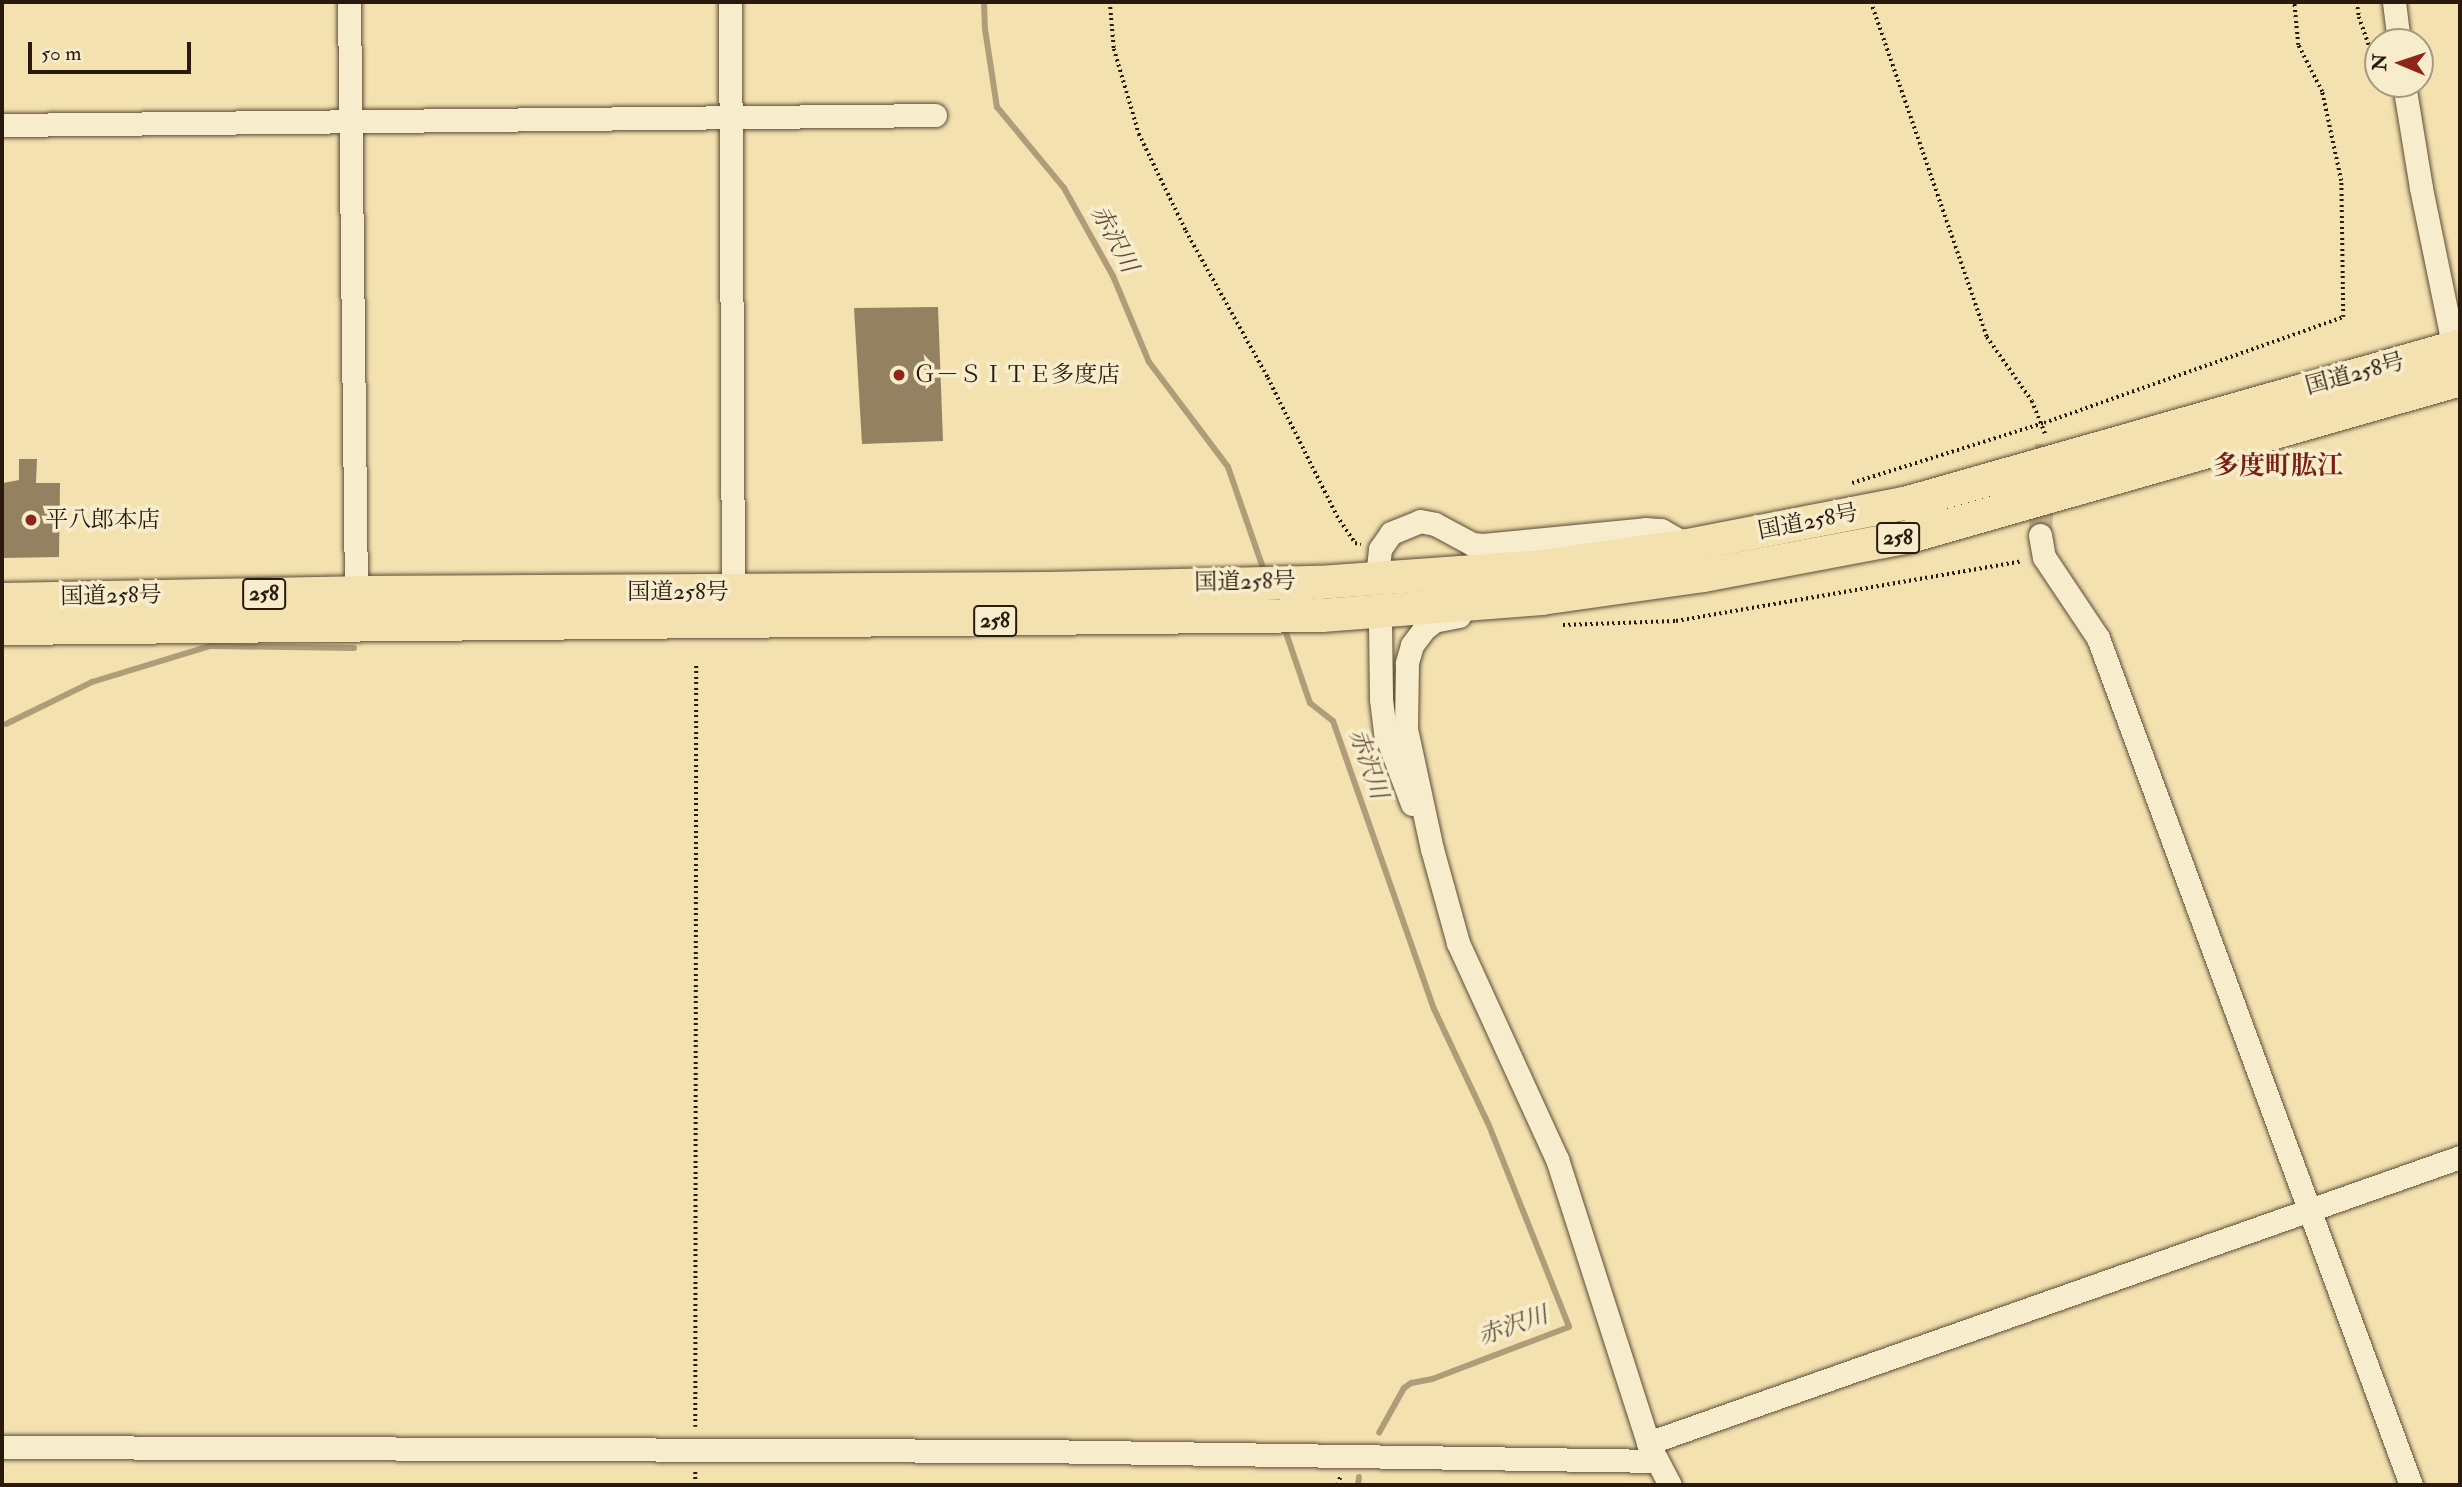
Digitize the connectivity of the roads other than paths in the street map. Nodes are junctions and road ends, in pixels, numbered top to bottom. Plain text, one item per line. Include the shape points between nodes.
1 (349, 2) edge
2 (730, 2) edge
3 (2394, 2) edge
4 (2397, 28) edge
5 (2406, 98) edge
6 (935, 115) dead end
7 (731, 118) junction
8 (350, 120) junction
9 (2, 125) edge
10 (2457, 346) edge
11 (2460, 380) edge
12 (1687, 545) junction
13 (2042, 546) tunnel mouth
14 (1379, 559) road end
15 (356, 592) junction
16 (2, 599) edge
17 (733, 607) junction
18 (1545, 612) junction
19 (1380, 624) dead end
20 (2, 628) edge
21 (1432, 849) junction
22 (2460, 1157) edge
23 (2307, 1210) junction
24 (2, 1447) edge
25 (1653, 1452) junction
26 (1670, 1485) edge
27 (2411, 1485) edge

1 - 8 street
2 - 7 street
3 - 4 street
5 - 10 street via 2421,188
6 - 7 street
7 - 8 street
7 - 17 street
8 - 9 street
8 - 15 street
10 - 11 street
10 - 12 highway, 国道258号 / 258 via 1904,503
11 - 18 highway, 国道258号 / 258 via 1909,536 1703,575
12 - 14 street via 1661,530 1645,529 1483,545 1420,522 1391,533
12 - 17 highway, 国道258号 / 258 via 1540,566 1319,582 1048,588
13 - 23 street via 2098,638
15 - 16 highway, 国道258号 / 258
15 - 17 highway, 国道258号 / 258
17 - 18 highway, 国道258号 / 258 via 1257,616
17 - 20 highway, 国道258号 / 258
18 - 21 street via 1434,621 1412,645 1407,663 1406,729
19 - 21 street via 1385,732
21 - 25 street via 1458,943 1557,1159
22 - 23 street
23 - 25 street
23 - 27 street
24 - 25 street
25 - 26 street

